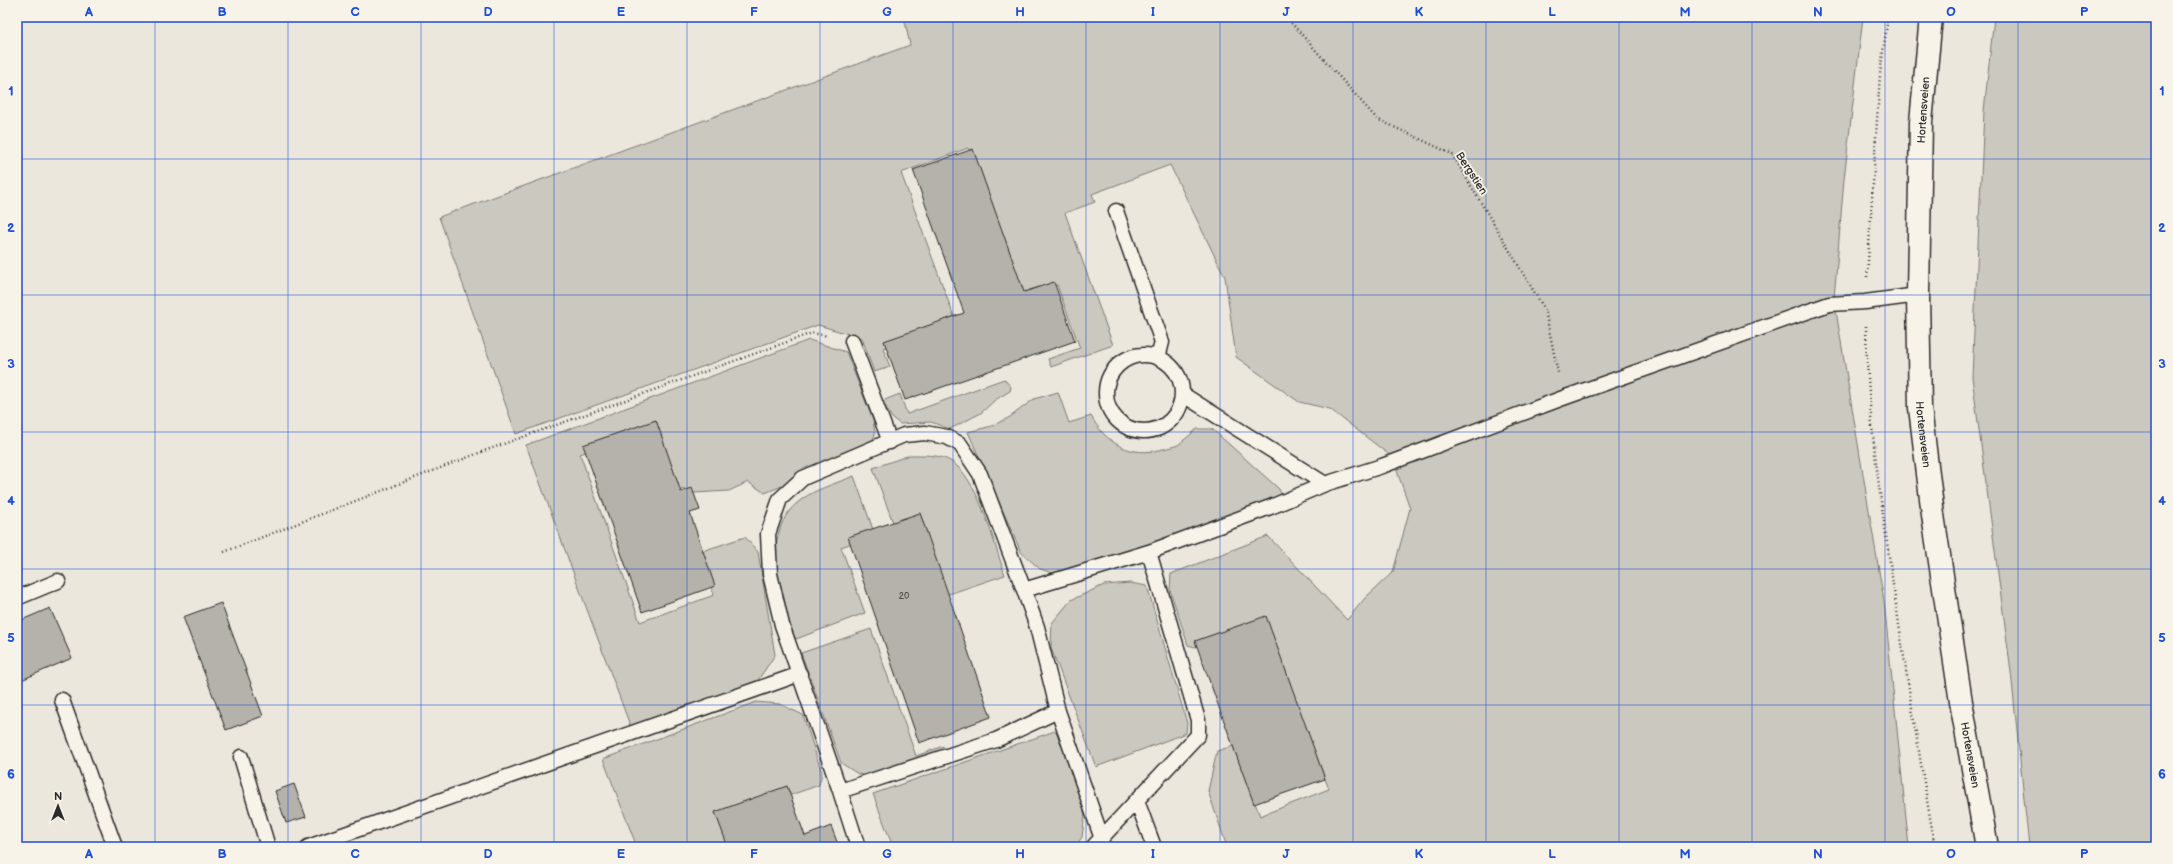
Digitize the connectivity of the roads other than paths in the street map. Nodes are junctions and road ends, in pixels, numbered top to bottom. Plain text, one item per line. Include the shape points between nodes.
1 (1931, 17) edge
2 (1116, 211) dead end
3 (1918, 295) junction
4 (852, 341) road end
5 (1158, 358) junction
6 (1182, 394) junction
7 (890, 442) junction
8 (1325, 484) junction
9 (1149, 552) junction
10 (58, 581) dead end
11 (1024, 590) junction
12 (17, 598) edge
13 (800, 674) junction
14 (62, 700) dead end
15 (1058, 711) junction
16 (241, 758) dead end
17 (840, 791) junction
18 (1137, 801) junction
19 (1097, 843) edge
20 (115, 847) edge
21 (268, 847) edge
22 (308, 847) edge
23 (858, 847) edge
24 (1154, 847) edge
25 (1987, 847) edge

1 - 3 main road, Hortensveien via 1921,122
2 - 5 lane via 1162,342
3 - 8 lane via 1829,304 1563,398 1389,464
3 - 25 main road, Hortensveien via 1920,408 1933,515 1961,702
4 - 7 lane
5 - 6 lane via 1166,362 1178,376
5 - 6 lane via 1138,355 1129,358 1113,371 1106,390 1106,399 1114,417 1129,428 1148,431 1157,429 1172,418 1181,403
6 - 8 lane
7 - 11 lane via 904,435 925,433 947,437 960,444 980,474
7 - 13 lane via 803,478 780,499 768,534 770,574 782,625
8 - 9 lane
9 - 11 lane
9 - 18 lane via 1198,720 1198,735
10 - 12 lane
11 - 15 lane
13 - 17 lane
13 - 22 lane
14 - 20 lane
15 - 17 lane via 996,740
15 - 19 lane
16 - 21 lane
17 - 23 lane
18 - 19 lane
18 - 24 lane

